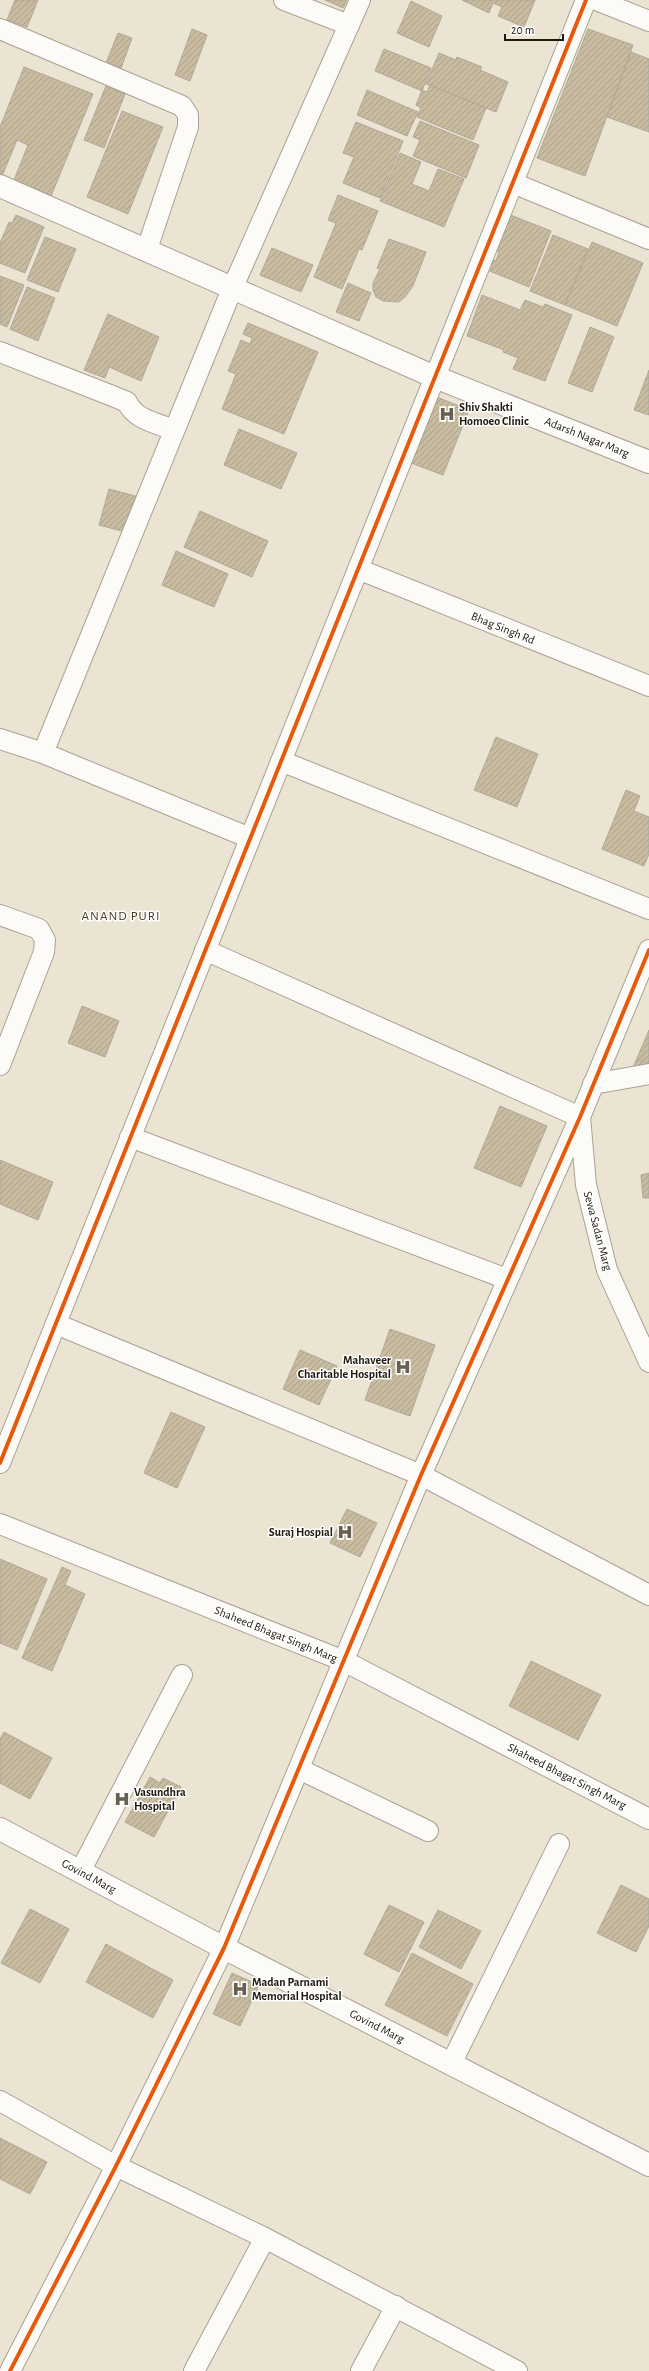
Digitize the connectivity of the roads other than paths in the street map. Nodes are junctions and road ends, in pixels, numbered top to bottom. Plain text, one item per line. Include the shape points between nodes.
1 (284, 0) edge
2 (360, 0) edge
3 (586, 0) edge
4 (596, 0) edge
5 (649, 21) edge
6 (349, 25) junction
7 (0, 29) edge
8 (513, 183) junction
9 (0, 186) edge
10 (649, 239) edge
11 (147, 249) junction
12 (232, 289) junction
13 (0, 352) edge
14 (435, 377) junction
15 (174, 430) junction
16 (649, 462) edge
17 (358, 569) junction
18 (649, 686) edge
19 (0, 739) edge
20 (43, 753) junction
21 (281, 761) junction
22 (250, 838) junction
23 (649, 909) edge
24 (0, 915) edge
25 (205, 950) junction
26 (649, 950) edge
27 (0, 1065) edge
28 (649, 1074) edge
29 (593, 1084) junction
30 (580, 1117) junction
31 (130, 1137) junction
32 (507, 1279) junction
33 (56, 1324) junction
34 (649, 1362) edge
35 (0, 1462) edge
36 (421, 1475) junction
37 (0, 1524) edge
38 (649, 1596) edge
39 (344, 1661) junction
40 (182, 1675) dead end
41 (299, 1769) junction
42 (649, 1819) edge
43 (0, 1829) edge
44 (428, 1831) dead end
45 (559, 1844) dead end
46 (80, 1872) junction
47 (224, 1948) junction
48 (451, 2064) junction
49 (1, 2105) edge
50 (649, 2165) edge
51 (116, 2166) junction
52 (265, 2238) junction
53 (396, 2306) junction
54 (10, 2371) edge
55 (194, 2371) edge
56 (361, 2371) edge
57 (517, 2371) edge

1 - 6 street
2 - 6 street
3 - 8 street
4 - 5 street
6 - 12 street
7 - 11 street via 182,106 188,115 188,127
8 - 10 street
8 - 14 street
9 - 11 street, Adarsh Nagar Marg
11 - 12 street, Adarsh Nagar Marg
12 - 14 street, Adarsh Nagar Marg
12 - 15 street
13 - 15 street via 110,394 127,402 136,416
14 - 16 street, Adarsh Nagar Marg
14 - 17 street
15 - 20 street
17 - 18 street, Bhag Singh Rd
17 - 21 street
19 - 20 street
20 - 22 street
21 - 22 street
21 - 23 street
22 - 25 street
24 - 27 street via 39,929 45,940 44,952
25 - 30 street
25 - 31 street
26 - 29 street
28 - 29 street
29 - 30 street
30 - 32 street
30 - 34 street, Sewa Sadan Marg via 586,1185 607,1270
31 - 32 street
31 - 33 street
32 - 36 street
33 - 35 street
33 - 36 street
36 - 38 street
36 - 39 street
37 - 39 street, Shaheed Bhagat Singh Marg
39 - 41 street
39 - 42 street, Shaheed Bhagat Singh Marg
40 - 46 street
41 - 44 street
41 - 47 street
43 - 46 street, Govind Marg
45 - 48 street
46 - 47 street, Govind Marg
47 - 48 street, Govind Marg
47 - 51 street
48 - 50 street, Govind Marg
49 - 51 street
51 - 52 street
51 - 54 street
52 - 53 street
52 - 55 street
53 - 56 street
53 - 57 street

